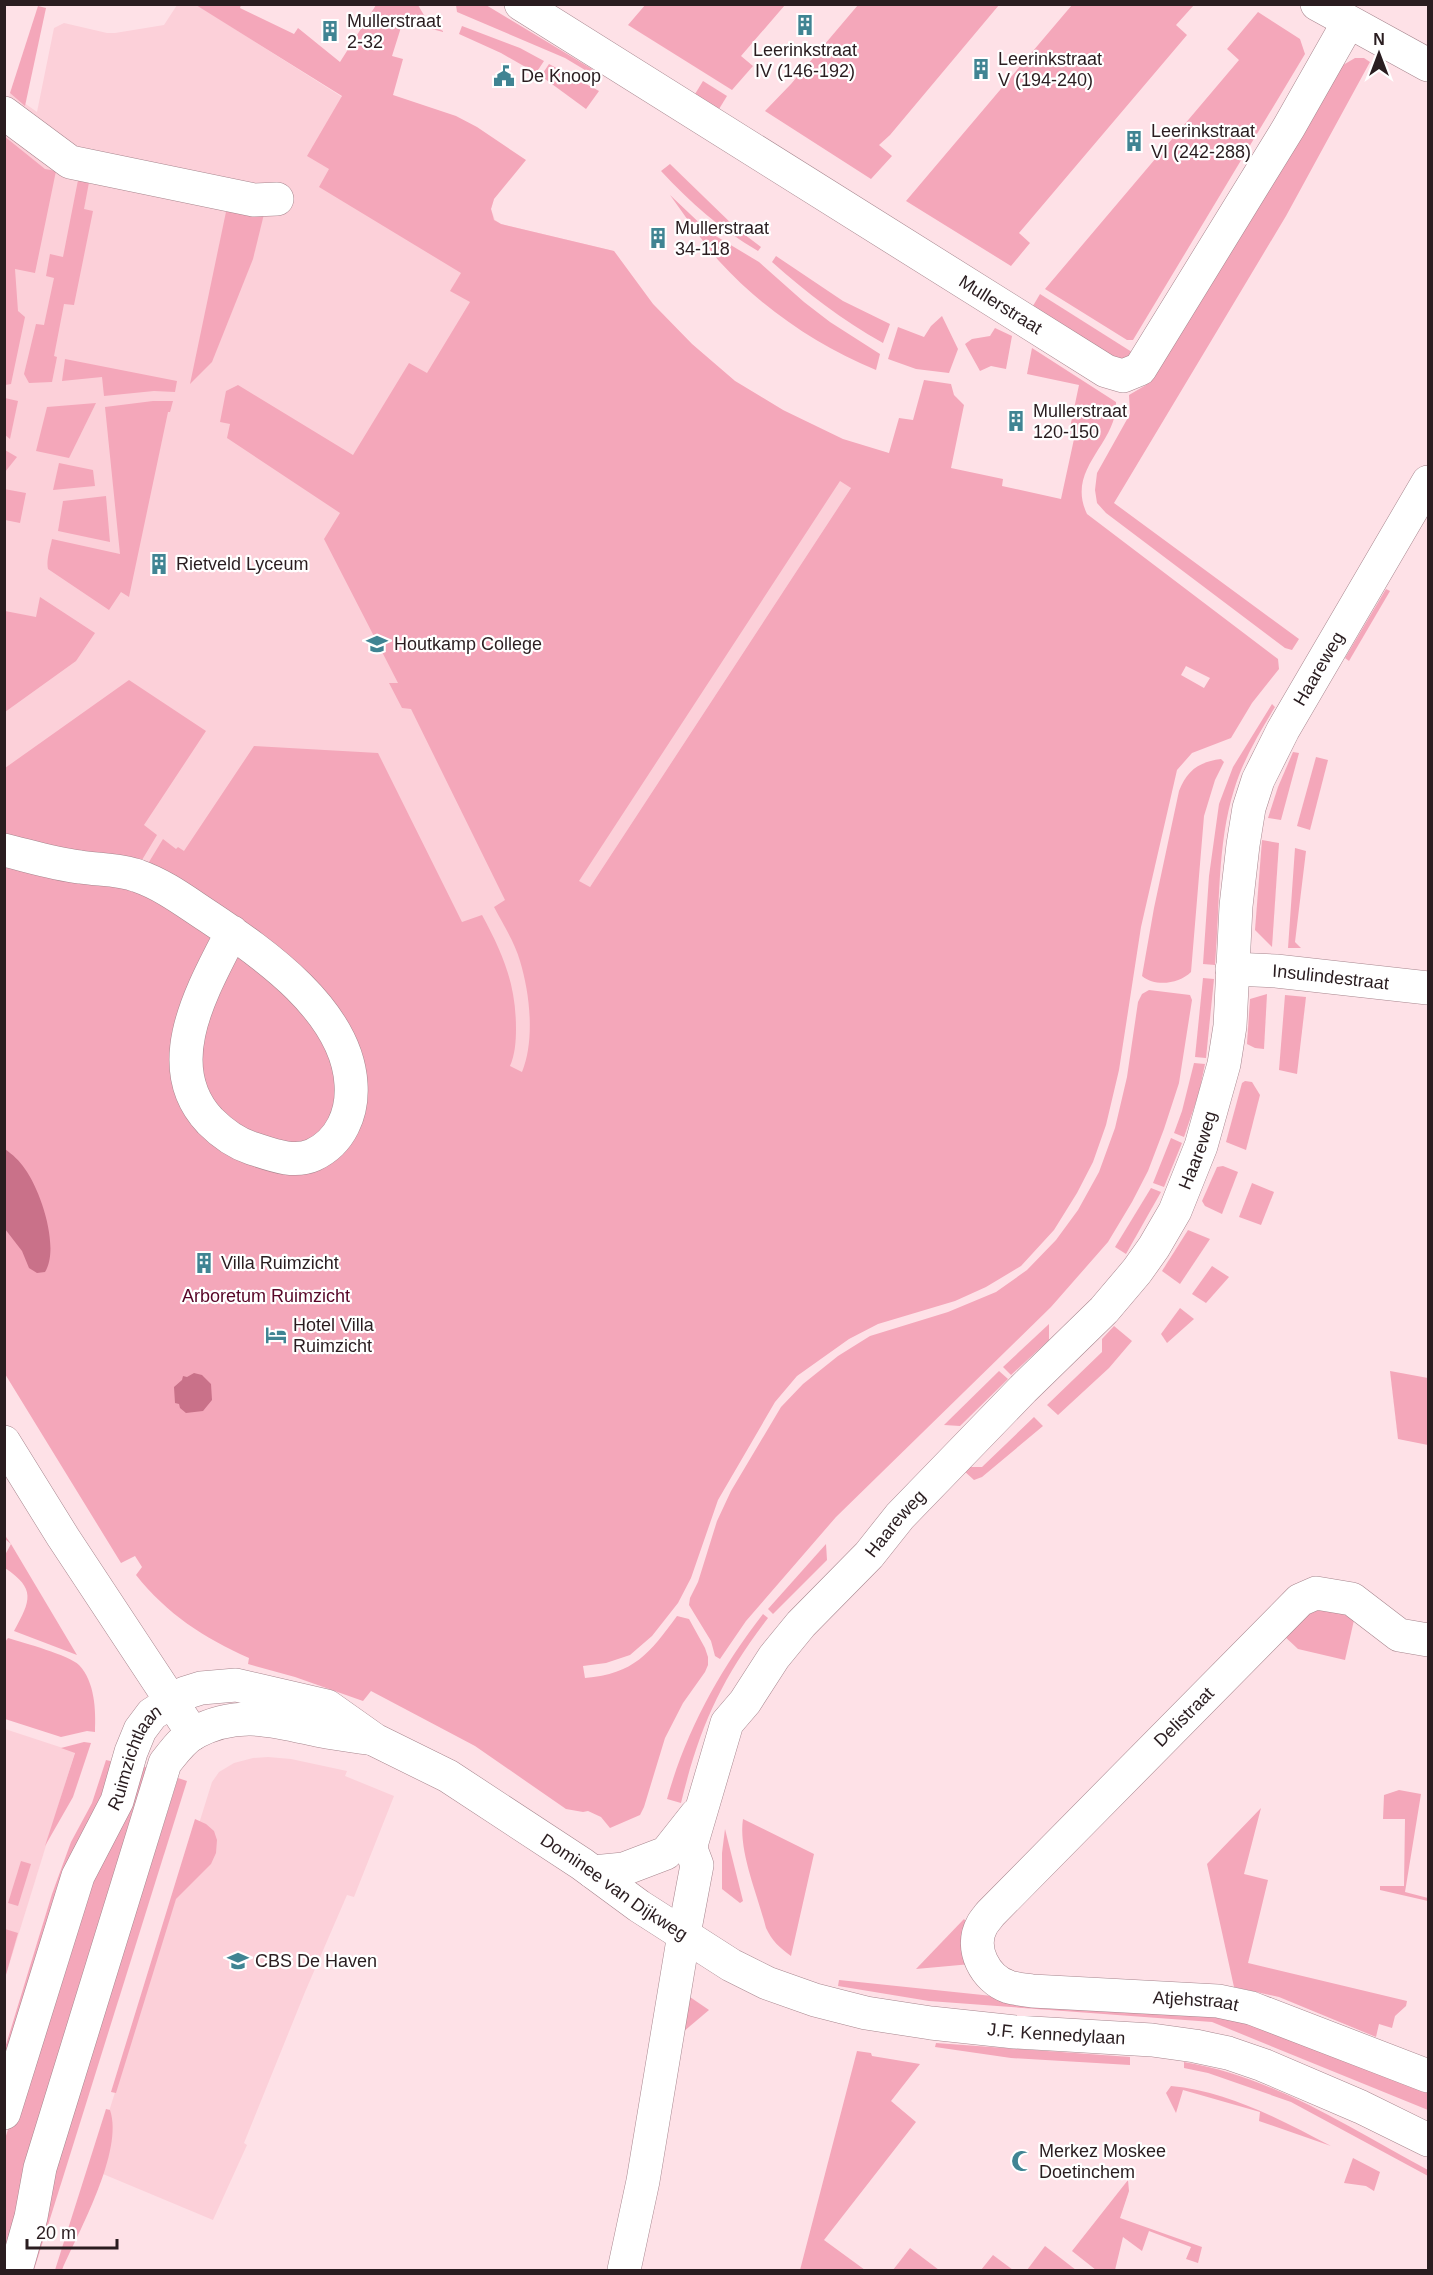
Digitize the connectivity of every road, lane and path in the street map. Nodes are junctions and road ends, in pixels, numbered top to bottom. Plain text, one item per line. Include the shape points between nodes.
1 (521, 4) edge
2 (1317, 4) edge
3 (1348, 23) junction
4 (1428, 64) edge
5 (4, 113) edge
6 (277, 199) dead end
7 (1428, 482) edge
8 (4, 850) edge
9 (232, 932) junction
10 (1232, 969) junction
11 (1428, 988) edge
12 (4, 1442) edge
13 (1428, 1641) edge
14 (170, 1702) junction
15 (745, 1702) junction
16 (193, 1734) junction
17 (375, 1740) junction
18 (701, 1808) junction
19 (697, 1865) junction
20 (593, 1872) junction
21 (684, 1934) junction
22 (977, 1943) joint
23 (1428, 2076) edge
24 (4, 2113) edge
25 (1428, 2140) edge
26 (16, 2271) edge
27 (624, 2271) edge

1 - 3 main road, Mullerstraat via 1106,371 1124,376 1140,369 1289,127
2 - 3 main road
3 - 4 main road
5 - 6 main road via 69,162 254,200
7 - 10 main road, Haareweg via 1283,730 1258,780 1243,844
8 - 9 main road via 64,865 140,876
9 - 9 main road via 199,996 189,1025 186,1066 190,1092 211,1122 243,1146 283,1158 313,1155 336,1136 348,1118 352,1102 346,1056 329,1022 300,987
10 - 11 main road, Insulindestraat
10 - 15 main road, Haareweg via 1230,1026 1215,1102 1177,1208 1154,1247 1104,1310 920,1495 869,1555 801,1624
12 - 14 main road, Ruimzichtlaan
13 - 22 main road, Delistraat via 1399,1635 1352,1599 1316,1593 1300,1600 990,1914 981,1926
14 - 16 main road
14 - 17 main road, Dominee van Dijkweg via 201,1688 236,1685 264,1690 327,1706
14 - 24 main road, Ruimzichtlaan via 152,1714 140,1730 117,1801 78,1876
15 - 18 main road, Haareweg via 727,1723
15 - 19 main road, Haareweg via 743,1729 727,1776 709,1853
16 - 17 main road, Dominee van Dijkweg via 221,1723 265,1718
16 - 26 main road, Ruimzichtlaan via 165,1763 158,1784 40,2168 32,2217
17 - 20 main road, Dominee van Dijkweg via 448,1776
18 - 19 main road, Haareweg via 691,1849
18 - 20 main road via 666,1853 624,1869
19 - 21 main road, Haareweg
20 - 21 main road, Dominee van Dijkweg
21 - 25 main road, J.F. Kennedylaan via 767,1983 866,2013 931,2024 1152,2040 1228,2052 1361,2107
21 - 27 main road, Dominee van Dijkweg
22 - 23 main road, Atjehstraat via 981,1962 1007,1986 1032,1991 1218,2001 1251,2008

